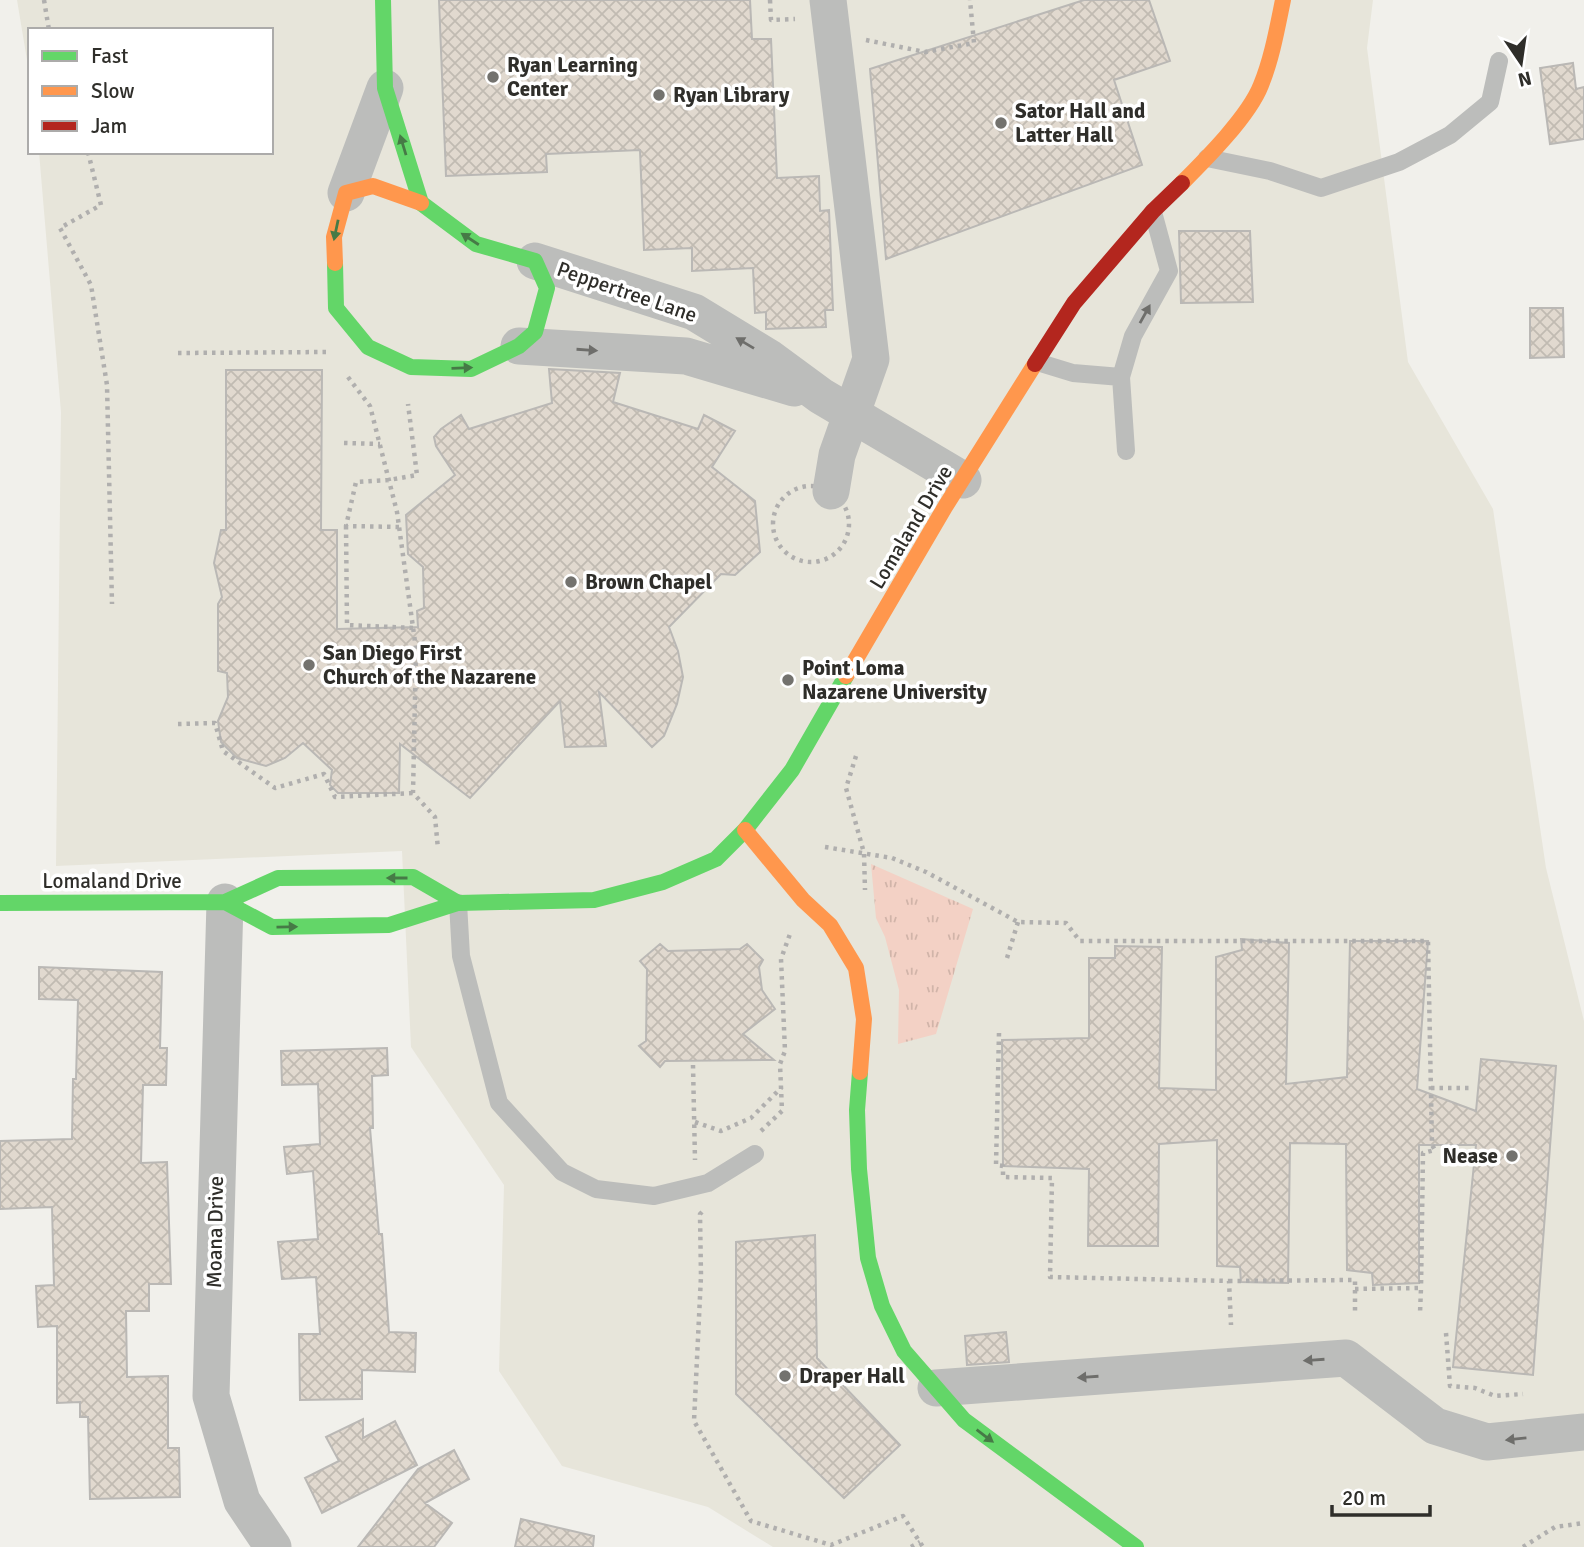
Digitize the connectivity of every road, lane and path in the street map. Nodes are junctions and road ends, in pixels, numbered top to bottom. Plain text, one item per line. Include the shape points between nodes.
1 (44, 0) edge
2 (383, 0) edge
3 (970, 0) edge
4 (1283, 0) edge
5 (830, 17) edge
6 (49, 28) edge
7 (1499, 61) dead end
8 (385, 88) junction
9 (88, 154) edge
10 (1207, 158) junction
11 (346, 192) junction
12 (421, 203) junction
13 (1153, 211) junction
14 (536, 261) junction
15 (519, 346) junction
16 (327, 352) dead end
17 (178, 353) dead end
18 (1037, 362) junction
19 (345, 374) dead end
20 (1121, 377) junction
21 (821, 396) junction
22 (408, 404) dead end
23 (852, 414) junction
24 (344, 443) dead end
25 (380, 444) junction
26 (1126, 451) dead end
27 (389, 480) junction
28 (963, 480) junction
29 (831, 491) junction
30 (346, 526) junction
31 (399, 527) junction
32 (112, 604) dead end
33 (413, 628) junction
34 (178, 724) dead end
35 (856, 756) dead end
36 (413, 793) junction
37 (745, 830) junction
38 (825, 847) dead end
39 (438, 849) dead end
40 (864, 853) junction
41 (865, 890) dead end
42 (225, 902) junction
43 (0, 903) edge
44 (458, 903) junction
45 (1018, 922) junction
46 (793, 925) dead end
47 (1007, 958) dead end
48 (999, 1032) dead end
49 (693, 1065) dead end
50 (782, 1086) junction
51 (1431, 1088) junction
52 (1471, 1088) dead end
53 (695, 1122) junction
54 (759, 1133) dead end
55 (755, 1154) dead end
56 (696, 1168) dead end
57 (712, 1207) dead end
58 (1229, 1281) junction
59 (1422, 1288) junction
60 (1355, 1289) junction
61 (1420, 1313) dead end
62 (1355, 1315) dead end
63 (1231, 1325) dead end
64 (1446, 1333) dead end
65 (936, 1388) junction
66 (1523, 1394) dead end
67 (1584, 1432) edge
68 (1584, 1523) edge
69 (922, 1545) edge
70 (273, 1547) edge
71 (911, 1547) edge
72 (1136, 1547) edge
73 (1523, 1547) edge

1 - 6 path
2 - 8 street, Peppertree Lane
3 - 5 path via 974,43 925,52
4 - 10 street, Lomaland Drive via 1260,88
5 - 23 street via 871,359
7 - 10 lane via 1490,102 1450,135 1399,162 1321,188
8 - 11 street, Peppertree Lane
12 -> 8 street, Peppertree Lane
9 - 32 path via 101,205 60,228 92,285 107,385
10 - 13 street, Lomaland Drive
11 - 12 street, Peppertree Lane via 373,186
11 -> 15 street, Peppertree Lane via 334,237 336,309 368,347 411,367 471,369
14 -> 12 street, Peppertree Lane via 476,244
13 - 18 street, Lomaland Drive via 1074,303
20 -> 13 lane via 1133,336 1169,271
14 - 15 street, Peppertree Lane via 547,288 535,332
21 -> 14 street, Peppertree Lane via 694,312
15 -> 21 street, Peppertree Lane via 686,356
16 - 17 path
18 - 20 lane via 1073,373
18 - 28 street, Lomaland Drive
19 - 25 path via 370,406
20 - 26 lane
21 - 23 street, Peppertree Lane
22 - 27 path via 416,475
23 - 28 street, Peppertree Lane
23 - 29 street via 837,455
24 - 25 path
25 - 27 path
27 - 30 path via 356,482
27 - 31 path
28 - 37 street, Lomaland Drive via 792,771
29 - 29 path via 806,486 794,490 777,508 774,532 778,543 796,559 820,561 841,548 848,536 847,511
30 - 31 path
30 - 33 path via 347,625
31 - 33 path
33 - 36 path
34 - 36 path via 215,723 223,751 275,788 324,774 335,797
35 - 40 path via 846,788
36 - 39 path via 435,817
37 - 44 street, Lomaland Drive via 716,859 663,882 594,900
37 - 65 street via 830,926 856,968 864,1018 857,1110 868,1258 882,1306 904,1351
38 - 40 path
40 - 41 path
40 - 45 path via 926,872
42 - 43 street, Lomaland Drive
42 -> 44 street, Lomaland Drive via 272,927 388,925
44 -> 42 street, Lomaland Drive via 413,877 278,878
42 - 70 street, Moana Drive via 211,1396 242,1502
44 - 55 lane via 461,956 499,1103 562,1172 596,1189 654,1196 708,1183
45 - 47 path
45 - 51 path via 1066,923 1080,941 1427,941
46 - 50 path via 781,959
48 - 58 path via 996,1165 1003,1166 1003,1177 1052,1178 1050,1277
49 - 53 path
50 - 53 path via 751,1118 721,1131
50 - 54 path via 782,1111
51 - 52 path
51 - 59 path via 1435,1150 1423,1153
53 - 56 path
57 - 69 path via 700,1214 694,1421 751,1521 831,1545 903,1516
58 - 60 path via 1355,1280
58 - 63 path
59 - 60 path
59 - 61 path
60 - 62 path
64 - 66 path via 1450,1386 1495,1396
67 -> 65 street via 1487,1442 1435,1426 1346,1358
65 -> 72 street via 964,1420
68 - 73 path via 1555,1527
69 - 71 path

